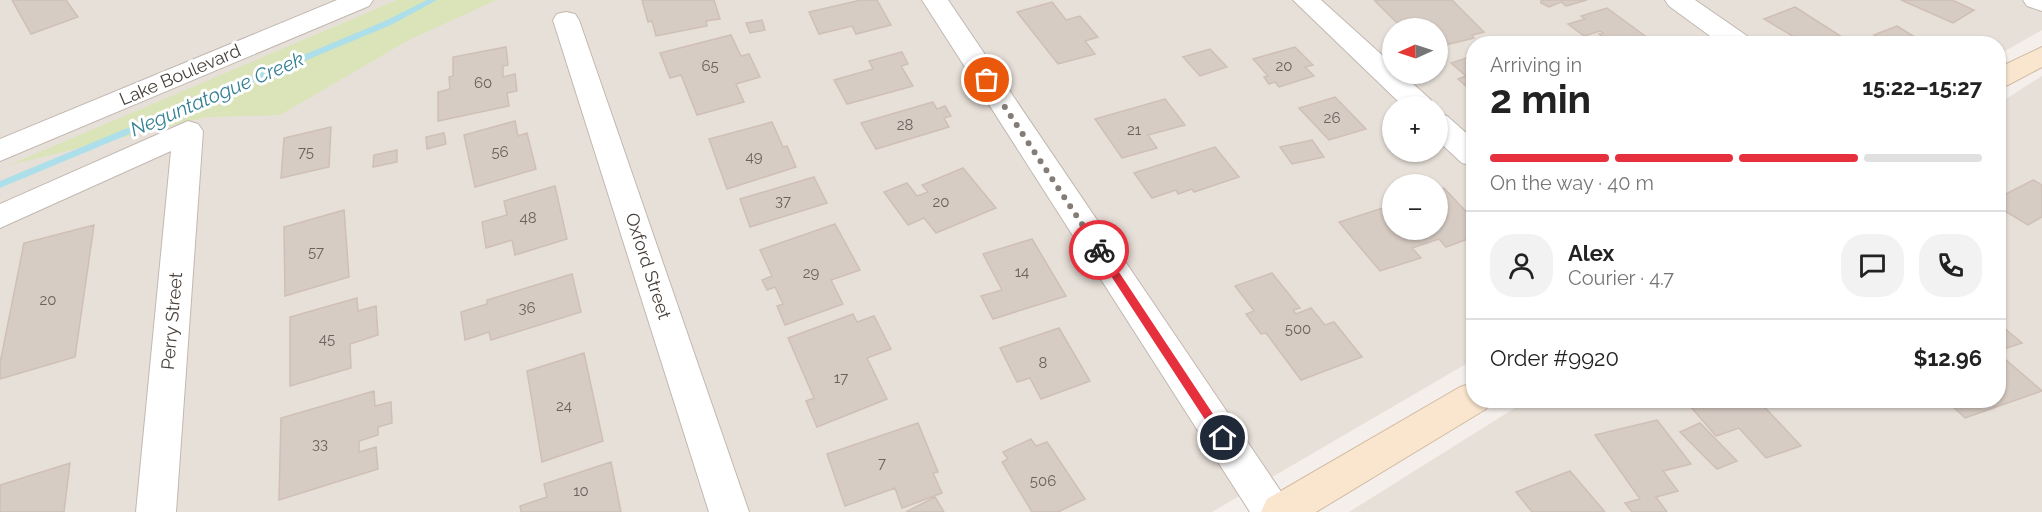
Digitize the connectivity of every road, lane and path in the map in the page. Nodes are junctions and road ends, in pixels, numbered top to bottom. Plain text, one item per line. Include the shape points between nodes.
1 (360, 0) edge
2 (935, 0) edge
3 (1306, 0) edge
4 (1678, 0) edge
5 (2036, 0) edge
6 (2042, 3) edge
7 (566, 20) dead end
8 (1729, 36) edge
9 (2042, 56) edge
10 (2006, 74) edge
11 (1409, 96) edge
12 (1448, 133) edge
13 (1466, 150) edge
14 (0, 151) edge
15 (0, 217) edge
16 (1466, 402) edge
17 (156, 512) edge
18 (729, 512) edge
19 (1272, 512) edge
20 (1281, 512) edge

1 - 14 street, Lake Boulevard
2 - 19 street
3 - 11 street
4 - 8 street
5 - 6 street
7 - 18 street, Oxford Street
9 - 10 main road
12 - 13 street
15 - 17 street, Perry Street via 188,131
16 - 20 main road

